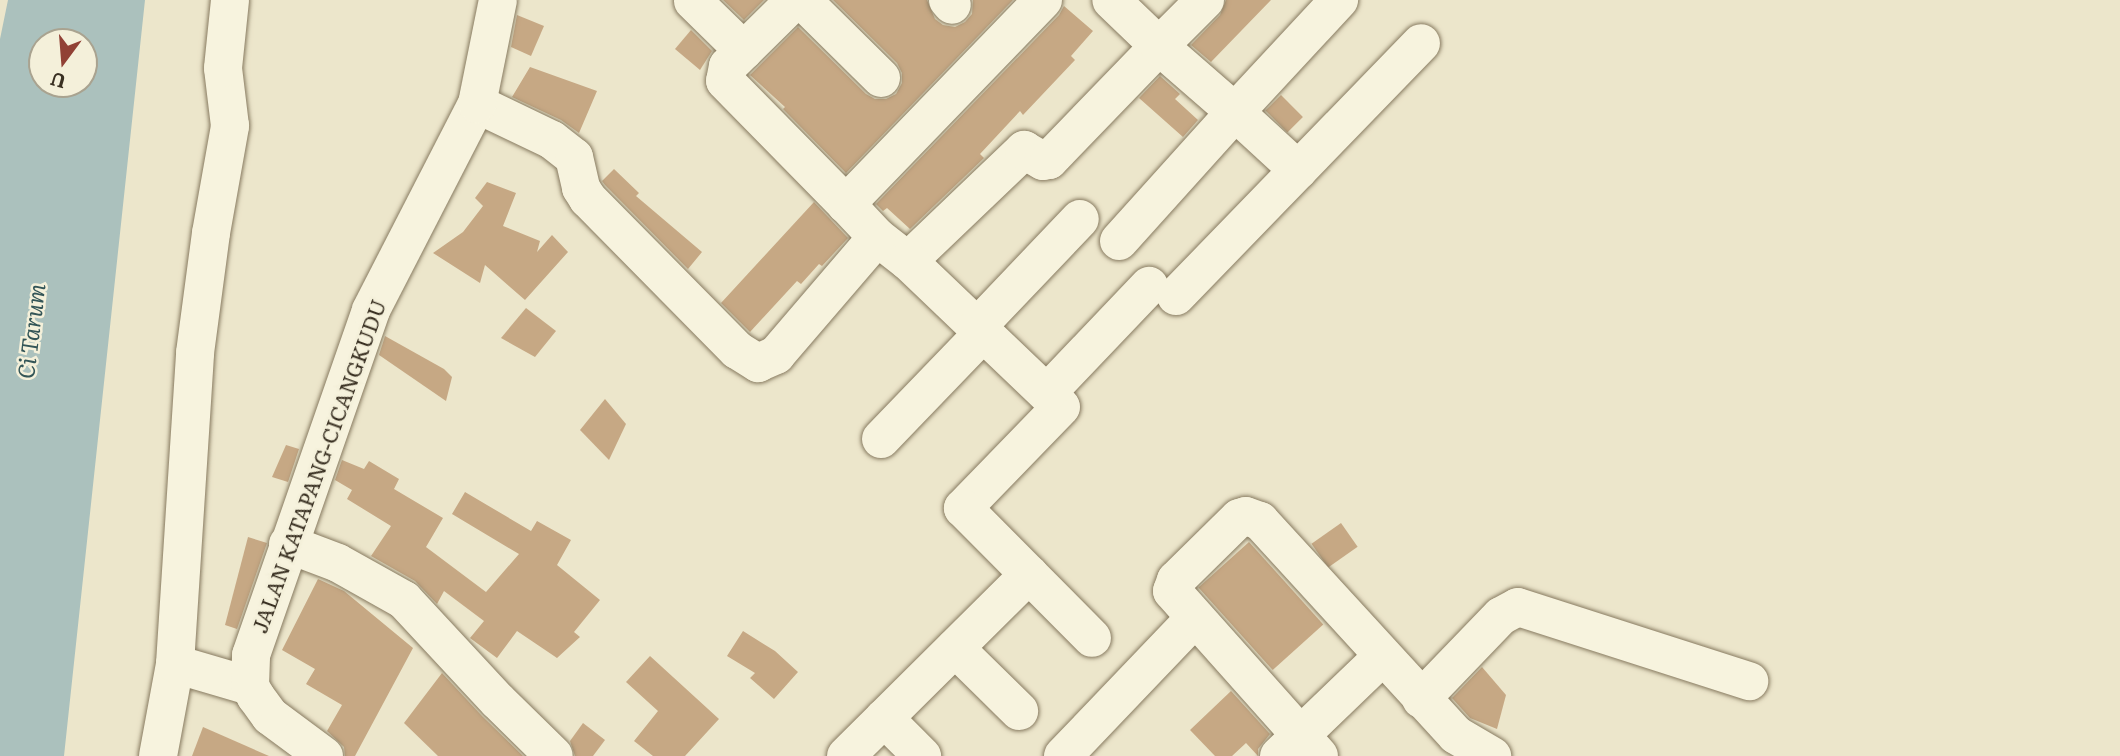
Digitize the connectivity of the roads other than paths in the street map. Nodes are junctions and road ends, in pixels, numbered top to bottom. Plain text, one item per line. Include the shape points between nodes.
1 (230, 0) edge
2 (498, 0) edge
3 (795, 0) edge
4 (802, 0) edge
5 (1043, 0) edge
6 (1111, 0) edge
7 (1205, 0) edge
8 (1339, 0) edge
9 (693, 1) edge
10 (1421, 43) dead end
11 (1159, 46) junction
12 (744, 51) junction
13 (881, 79) dead end
14 (477, 104) junction
15 (1235, 112) junction
16 (1298, 170) junction
17 (846, 204) junction
18 (1080, 219) dead end
19 (877, 237) junction
20 (1119, 241) dead end
21 (908, 261) junction
22 (980, 330) junction
23 (1047, 393) junction
24 (881, 439) dead end
25 (288, 544) junction
26 (1029, 574) junction
27 (1194, 619) junction
28 (1093, 638) dead end
29 (955, 648) junction
30 (1382, 657) junction
31 (175, 664) junction
32 (1749, 681) dead end
33 (250, 686) junction
34 (1421, 699) junction
35 (1019, 711) dead end
36 (884, 718) junction
37 (1299, 750) edge
38 (158, 756) edge
39 (324, 756) edge
40 (554, 756) edge
41 (846, 756) edge
42 (922, 756) edge
43 (1063, 756) edge
44 (1492, 756) edge

1 - 31 street via 223,68 230,126 195,353
2 - 14 street, JALAN KATAPANG-CICANGKUDU
3 - 12 street
4 - 13 street
5 - 17 street
6 - 11 street
7 - 11 street
8 - 15 street
9 - 12 street
10 - 16 street
11 - 15 street
11 - 21 street via 1049,160 1024,149
12 - 17 street via 728,66 725,81
14 - 19 street via 552,140 574,157 588,199 737,351 758,363 776,355
14 - 25 street, JALAN KATAPANG-CICANGKUDU via 371,310
15 - 16 street
15 - 20 street
16 - 23 street
17 - 19 street
18 - 22 street
19 - 21 street
21 - 22 street
22 - 23 street
22 - 24 street
23 - 26 street via 1061,407 963,508
25 - 33 street, JALAN KATAPANG-CICANGKUDU via 250,656
25 - 40 street via 338,563 404,600
26 - 28 street
26 - 29 street
27 - 30 street via 1174,596 1173,585 1239,518 1252,517
27 - 37 street
27 - 43 street
29 - 35 street
29 - 36 street
30 - 34 street
30 - 37 street
31 - 33 street
31 - 38 street
32 - 34 street via 1518,607 1501,616
33 - 39 street via 270,716
34 - 44 street via 1462,741
36 - 41 street
36 - 42 street

